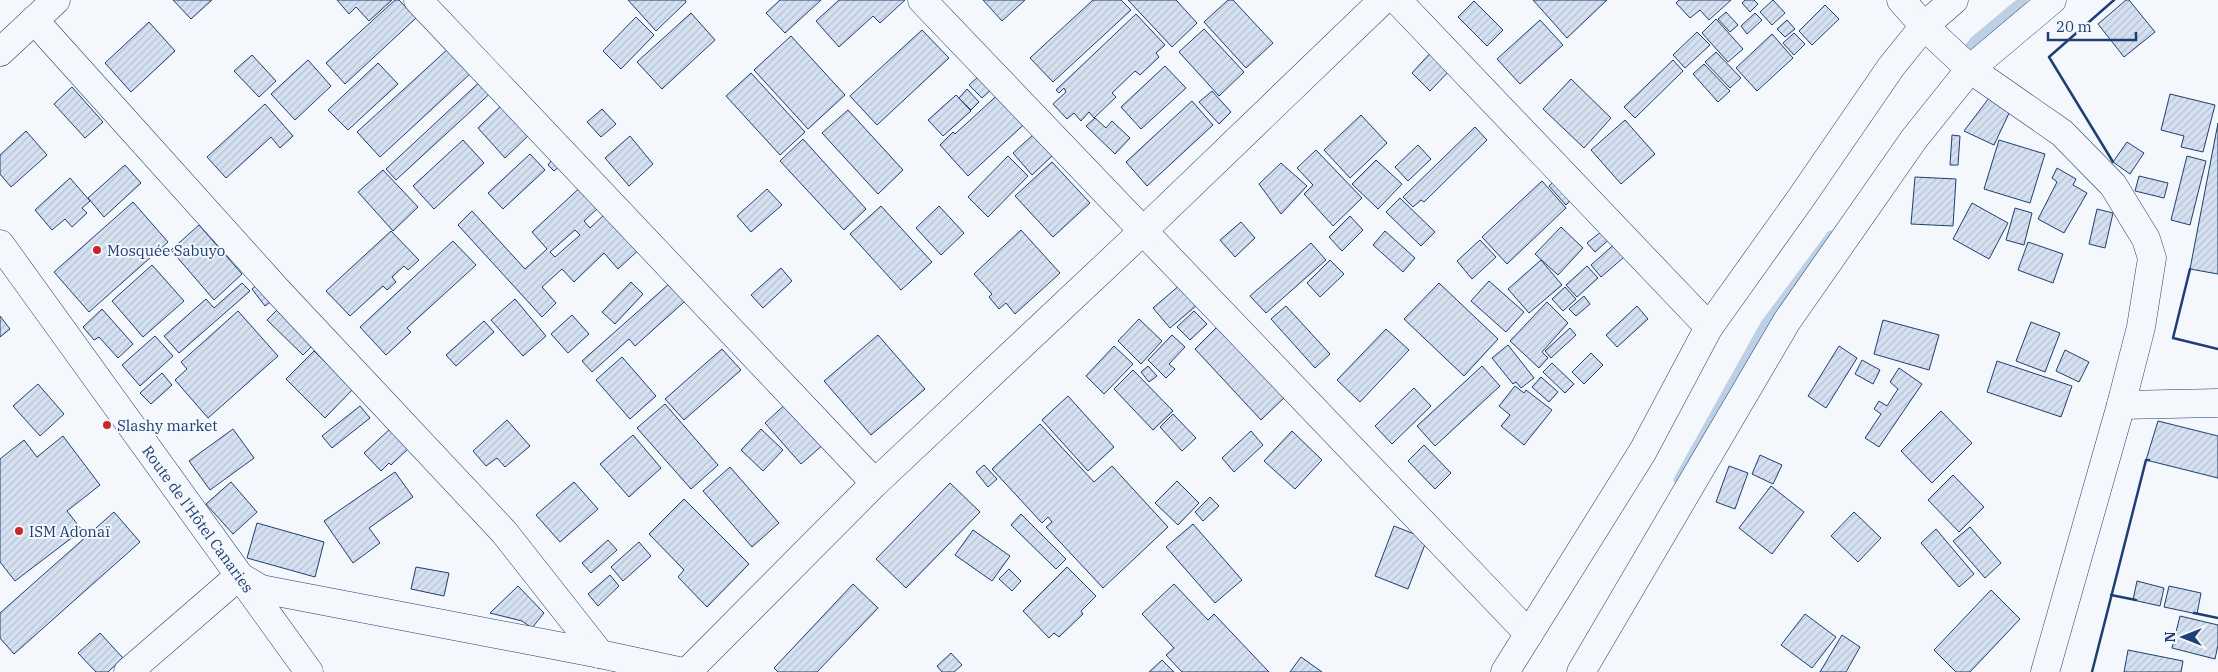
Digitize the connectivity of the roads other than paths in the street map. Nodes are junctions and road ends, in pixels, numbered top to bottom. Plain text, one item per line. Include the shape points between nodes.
1 (56, 0) edge
2 (418, 0) edge
3 (922, 0) edge
4 (1383, 0) edge
5 (1397, 0) edge
6 (1901, 0) edge
7 (1954, 0) edge
8 (2052, 0) edge
9 (34, 20) junction
10 (1924, 26) junction
11 (0, 52) edge
12 (1970, 69) junction
13 (1144, 230) junction
14 (0, 244) edge
15 (1708, 327) junction
16 (2218, 402) edge
17 (2121, 405) junction
18 (875, 483) junction
19 (239, 576) junction
20 (1529, 634) junction
21 (600, 654) junction
22 (128, 672) edge
23 (308, 672) edge
24 (685, 672) edge
25 (1505, 672) edge
26 (1581, 672) edge
27 (2044, 672) edge

1 - 9 street
2 - 18 street
3 - 13 street
4 - 13 street
5 - 15 street
6 - 10 street
7 - 10 street
8 - 12 street
9 - 11 street
9 - 21 street via 277,290 504,532
10 - 12 street
10 - 15 street via 1890,67
12 - 17 street via 2062,133 2113,185 2146,239 2152,258 2150,274 2141,327
12 - 26 street via 1914,139 1787,321
13 - 18 street
13 - 20 street
14 - 19 street, Route de l'Hôtel Canaries
15 - 20 street via 1642,451
16 - 17 street
17 - 27 street
18 - 24 street
19 - 21 street via 261,589
19 - 22 street
19 - 23 street, Route de l'Hôtel Canaries
20 - 25 street
21 - 24 street

